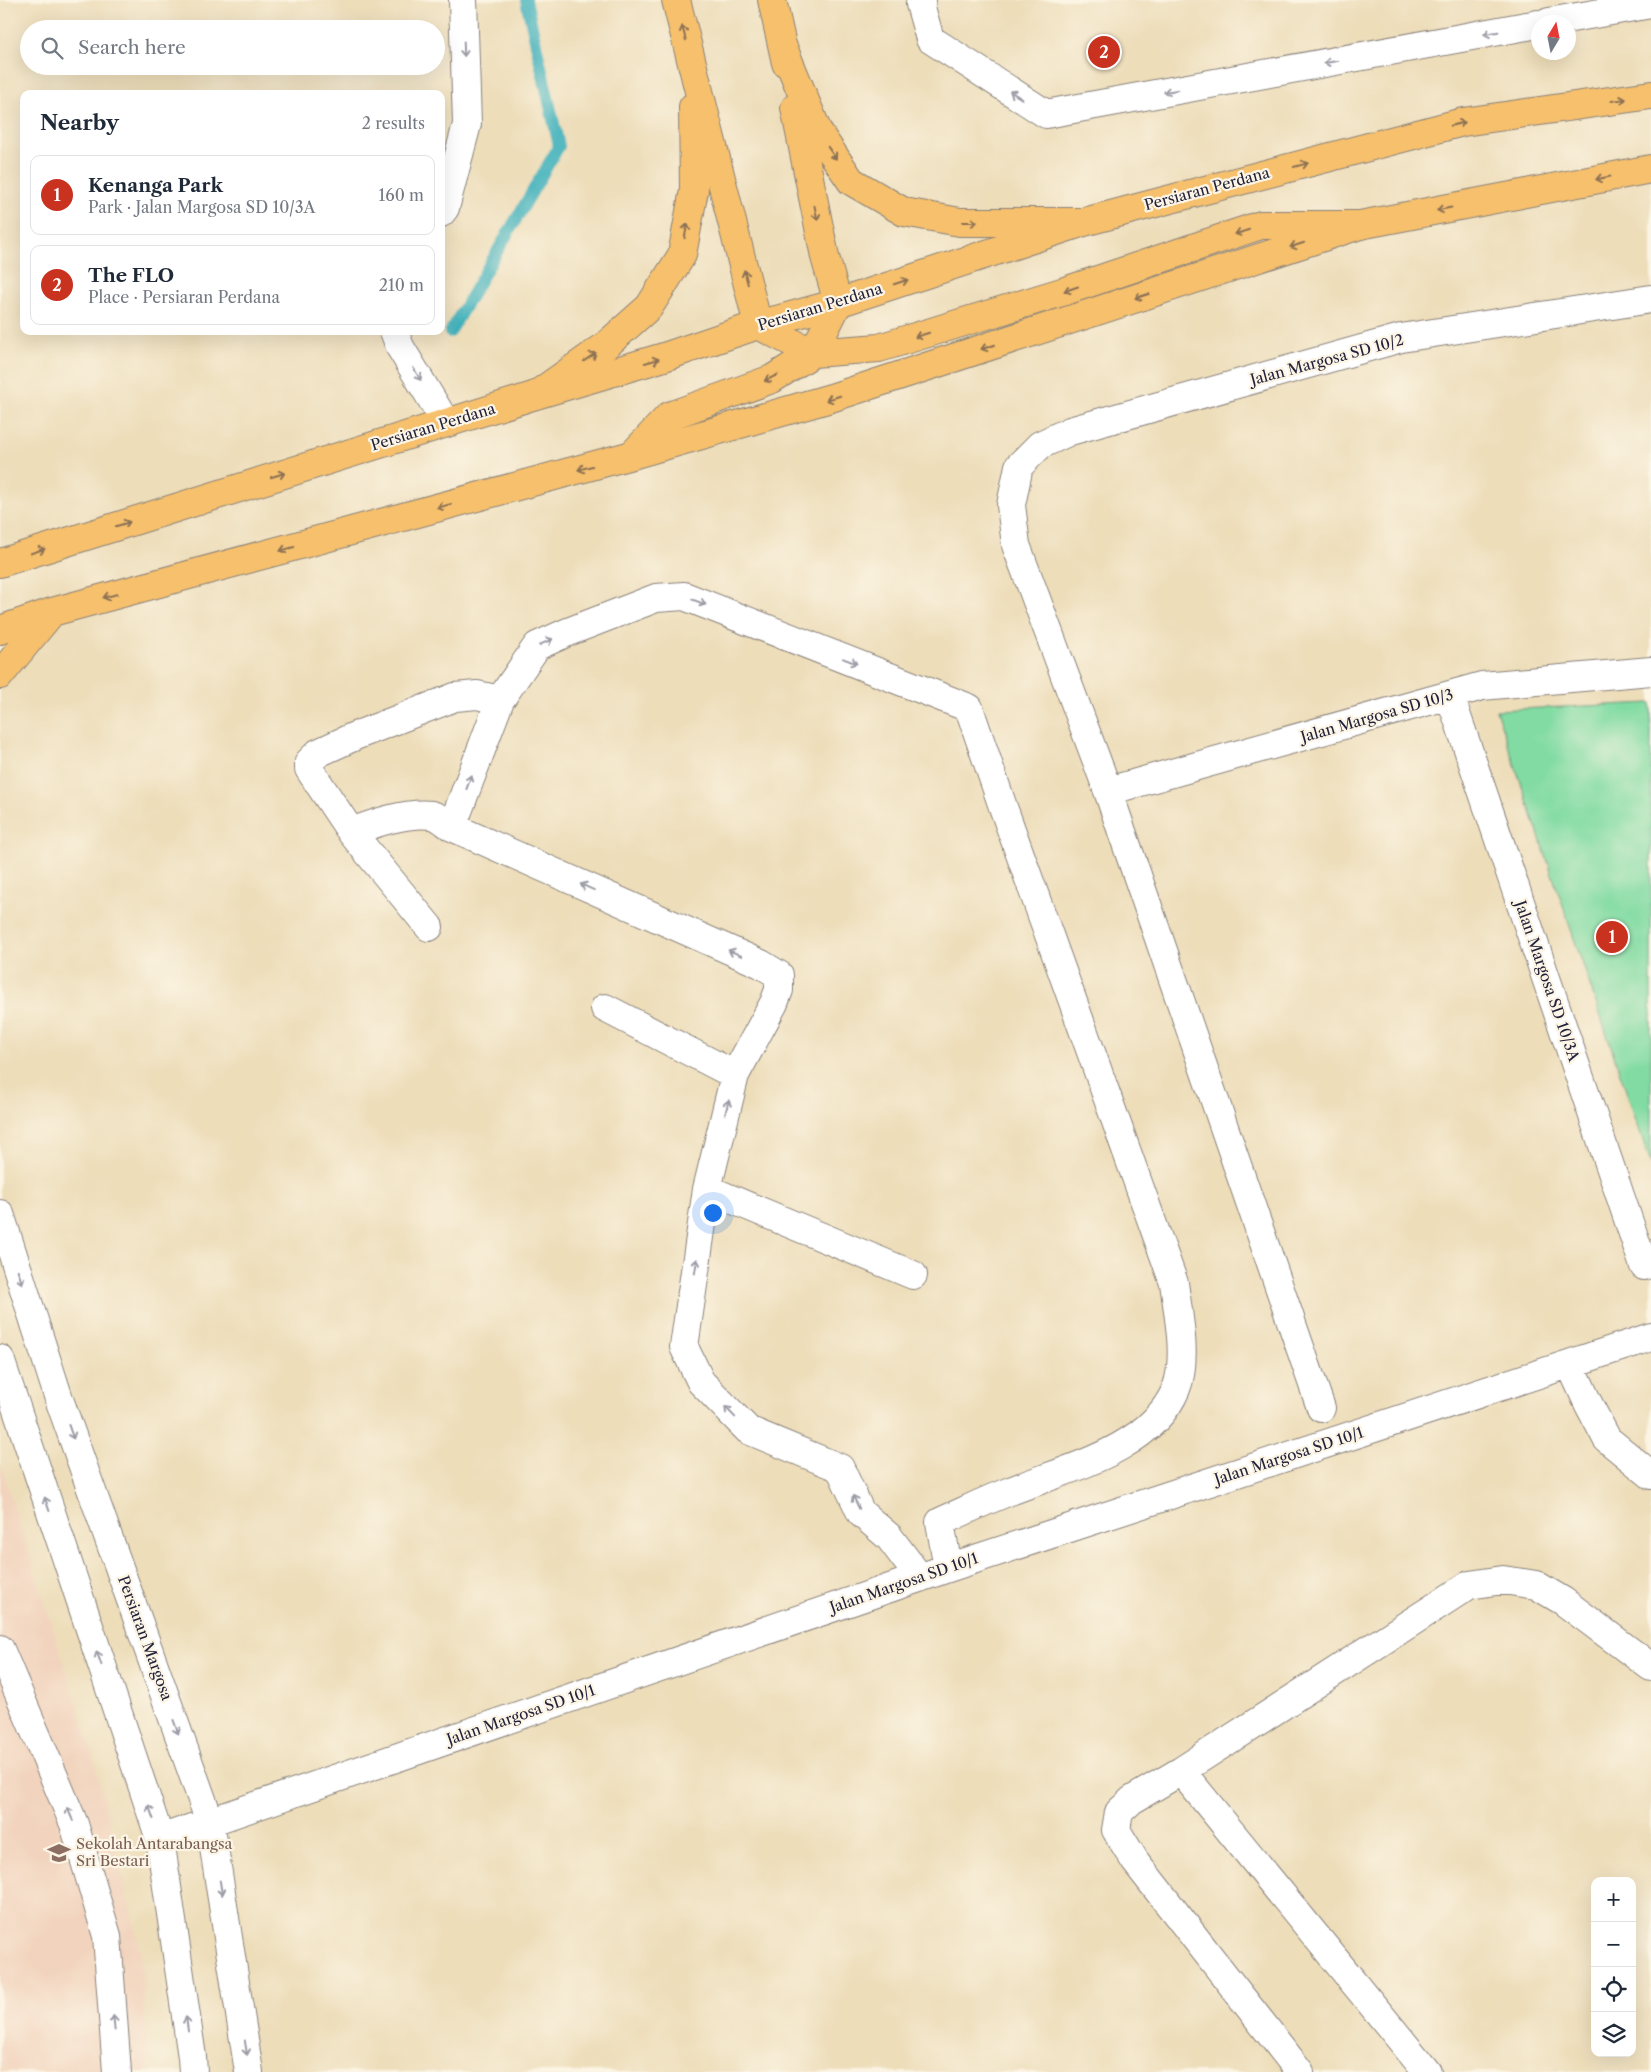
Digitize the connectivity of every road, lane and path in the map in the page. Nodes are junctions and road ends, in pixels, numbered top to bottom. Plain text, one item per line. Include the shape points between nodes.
1 (463, 0) edge
2 (676, 0) edge
3 (772, 0) edge
4 (922, 0) edge
5 (1651, 4) edge
6 (1576, 17) edge
7 (1531, 25) edge
8 (782, 45) junction
9 (693, 66) junction
10 (1651, 95) edge
11 (1651, 169) edge
12 (445, 204) edge
13 (1084, 222) junction
14 (1360, 225) junction
15 (1651, 299) edge
16 (838, 303) junction
17 (758, 325) junction
18 (396, 335) edge
19 (813, 353) junction
20 (536, 395) junction
21 (446, 423) junction
22 (632, 455) junction
23 (0, 563) edge
24 (52, 612) junction
25 (0, 630) edge
26 (1651, 671) edge
27 (0, 675) edge
28 (1450, 696) junction
29 (500, 700) junction
30 (1108, 791) junction
31 (452, 827) junction
32 (351, 832) junction
33 (429, 927) dead end
34 (605, 1008) dead end
35 (735, 1075) junction
36 (707, 1189) junction
37 (0, 1214) edge
38 (1644, 1266) dead end
39 (914, 1275) dead end
40 (1651, 1337) edge
41 (0, 1359) edge
42 (1570, 1364) junction
43 (1321, 1408) dead end
44 (7, 1411) edge
45 (1651, 1475) edge
46 (948, 1568) junction
47 (920, 1578) junction
48 (0, 1649) edge
49 (1651, 1667) edge
50 (1181, 1771) junction
51 (210, 1822) junction
52 (160, 1839) junction
53 (117, 2072) edge
54 (192, 2072) edge
55 (249, 2072) edge
56 (1300, 2072) edge
57 (1427, 2072) edge

1 -> 12 street via 467,124
9 -> 2 main road
3 - 8 main road
7 -> 4 street via 1046,114 930,39 920,4
5 - 6 street
8 -> 13 main road via 818,132 851,181 904,212 960,222
8 -> 16 main road via 825,257
17 -> 9 main road
20 -> 9 main road via 604,347 649,307 682,255 694,190
13 -> 10 main road, Persiaran Perdana via 1463,122
11 -> 14 main road
16 -> 13 main road, Persiaran Perdana
14 -> 19 main road via 1261,225 1065,291 879,348
14 -> 22 main road via 831,398
15 - 30 street, Jalan Margosa SD 10/2 via 1401,338 1070,431 1040,445 1019,466 1012,505 1016,545
16 - 17 main road, Persiaran Perdana
16 - 19 main road
17 - 19 main road
20 -> 17 main road, Persiaran Perdana
18 -> 21 street
19 -> 22 main road via 772,379 669,416
20 - 21 main road, Persiaran Perdana
23 -> 21 main road, Persiaran Perdana
22 -> 24 main road
24 - 25 main road
24 - 27 main road
26 - 28 street, Jalan Margosa SD 10/3 via 1482,686
28 - 30 street, Jalan Margosa SD 10/3
28 - 38 street, Jalan Margosa SD 10/3A
31 -> 29 street
29 - 32 street via 477,695 455,697 318,753 308,762 309,769
29 -> 46 street via 537,646 656,598 684,596 969,708 1174,1283 1182,1359 1177,1388 1160,1414 1118,1449 940,1522
30 - 43 street
31 - 32 street via 434,815 406,817
35 -> 31 street via 774,1003 779,990 779,975 761,964
32 - 33 street
34 - 35 street
36 -> 35 street
36 - 39 street
47 -> 36 street via 889,1537 861,1513 840,1468 748,1430 701,1382 684,1346
37 -> 51 street, Persiaran Margosa via 59,1399
40 - 42 street, Jalan Margosa SD 10/1
41 - 44 street
42 - 45 street via 1608,1438
42 - 46 street, Jalan Margosa SD 10/1
52 -> 44 street
46 - 47 street, Jalan Margosa SD 10/1
47 - 51 street, Jalan Margosa SD 10/1
53 -> 48 street via 107,1936 74,1824
49 - 50 street via 1563,1600 1536,1585 1503,1580 1469,1585
50 - 56 street via 1125,1806 1119,1812 1116,1830 1135,1861
50 - 57 street
51 - 52 street, Jalan Margosa SD 10/1
51 -> 55 street, Persiaran Margosa
54 -> 52 street

